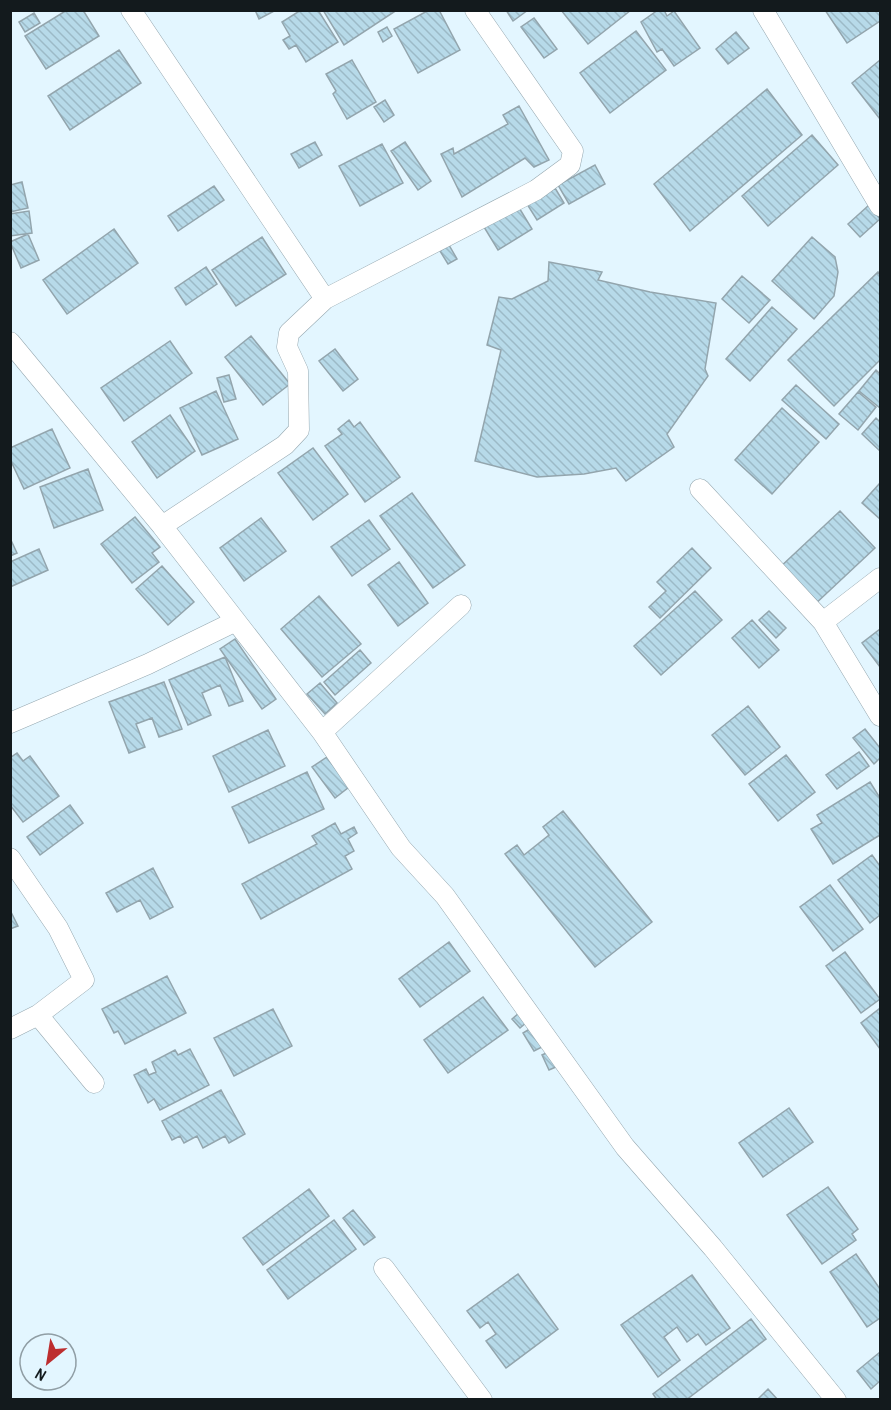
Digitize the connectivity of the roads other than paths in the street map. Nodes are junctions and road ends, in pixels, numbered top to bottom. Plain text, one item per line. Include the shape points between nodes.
1 (130, 10) edge
2 (475, 10) edge
3 (763, 10) edge
4 (878, 195) edge
5 (325, 299) junction
6 (10, 342) edge
7 (700, 489) dead end
8 (162, 526) junction
9 (880, 578) edge
10 (460, 605) dead end
11 (236, 621) junction
12 (823, 622) junction
13 (880, 716) edge
14 (10, 723) edge
15 (322, 732) junction
16 (10, 858) edge
17 (38, 1016) junction
18 (10, 1029) edge
19 (94, 1083) dead end
20 (384, 1268) dead end
21 (482, 1400) edge
22 (836, 1400) edge

1 - 5 street
2 - 5 street via 573,151 570,165 536,190
3 - 4 street
5 - 8 street via 289,333 287,347 298,371 299,430 285,445
6 - 8 street
7 - 12 street
8 - 11 street
9 - 12 street
10 - 15 street
11 - 14 street
11 - 15 street
12 - 13 street
15 - 22 street via 401,848 452,905 625,1147
16 - 17 street via 58,928 84,980
17 - 18 street
17 - 19 street
20 - 21 street

